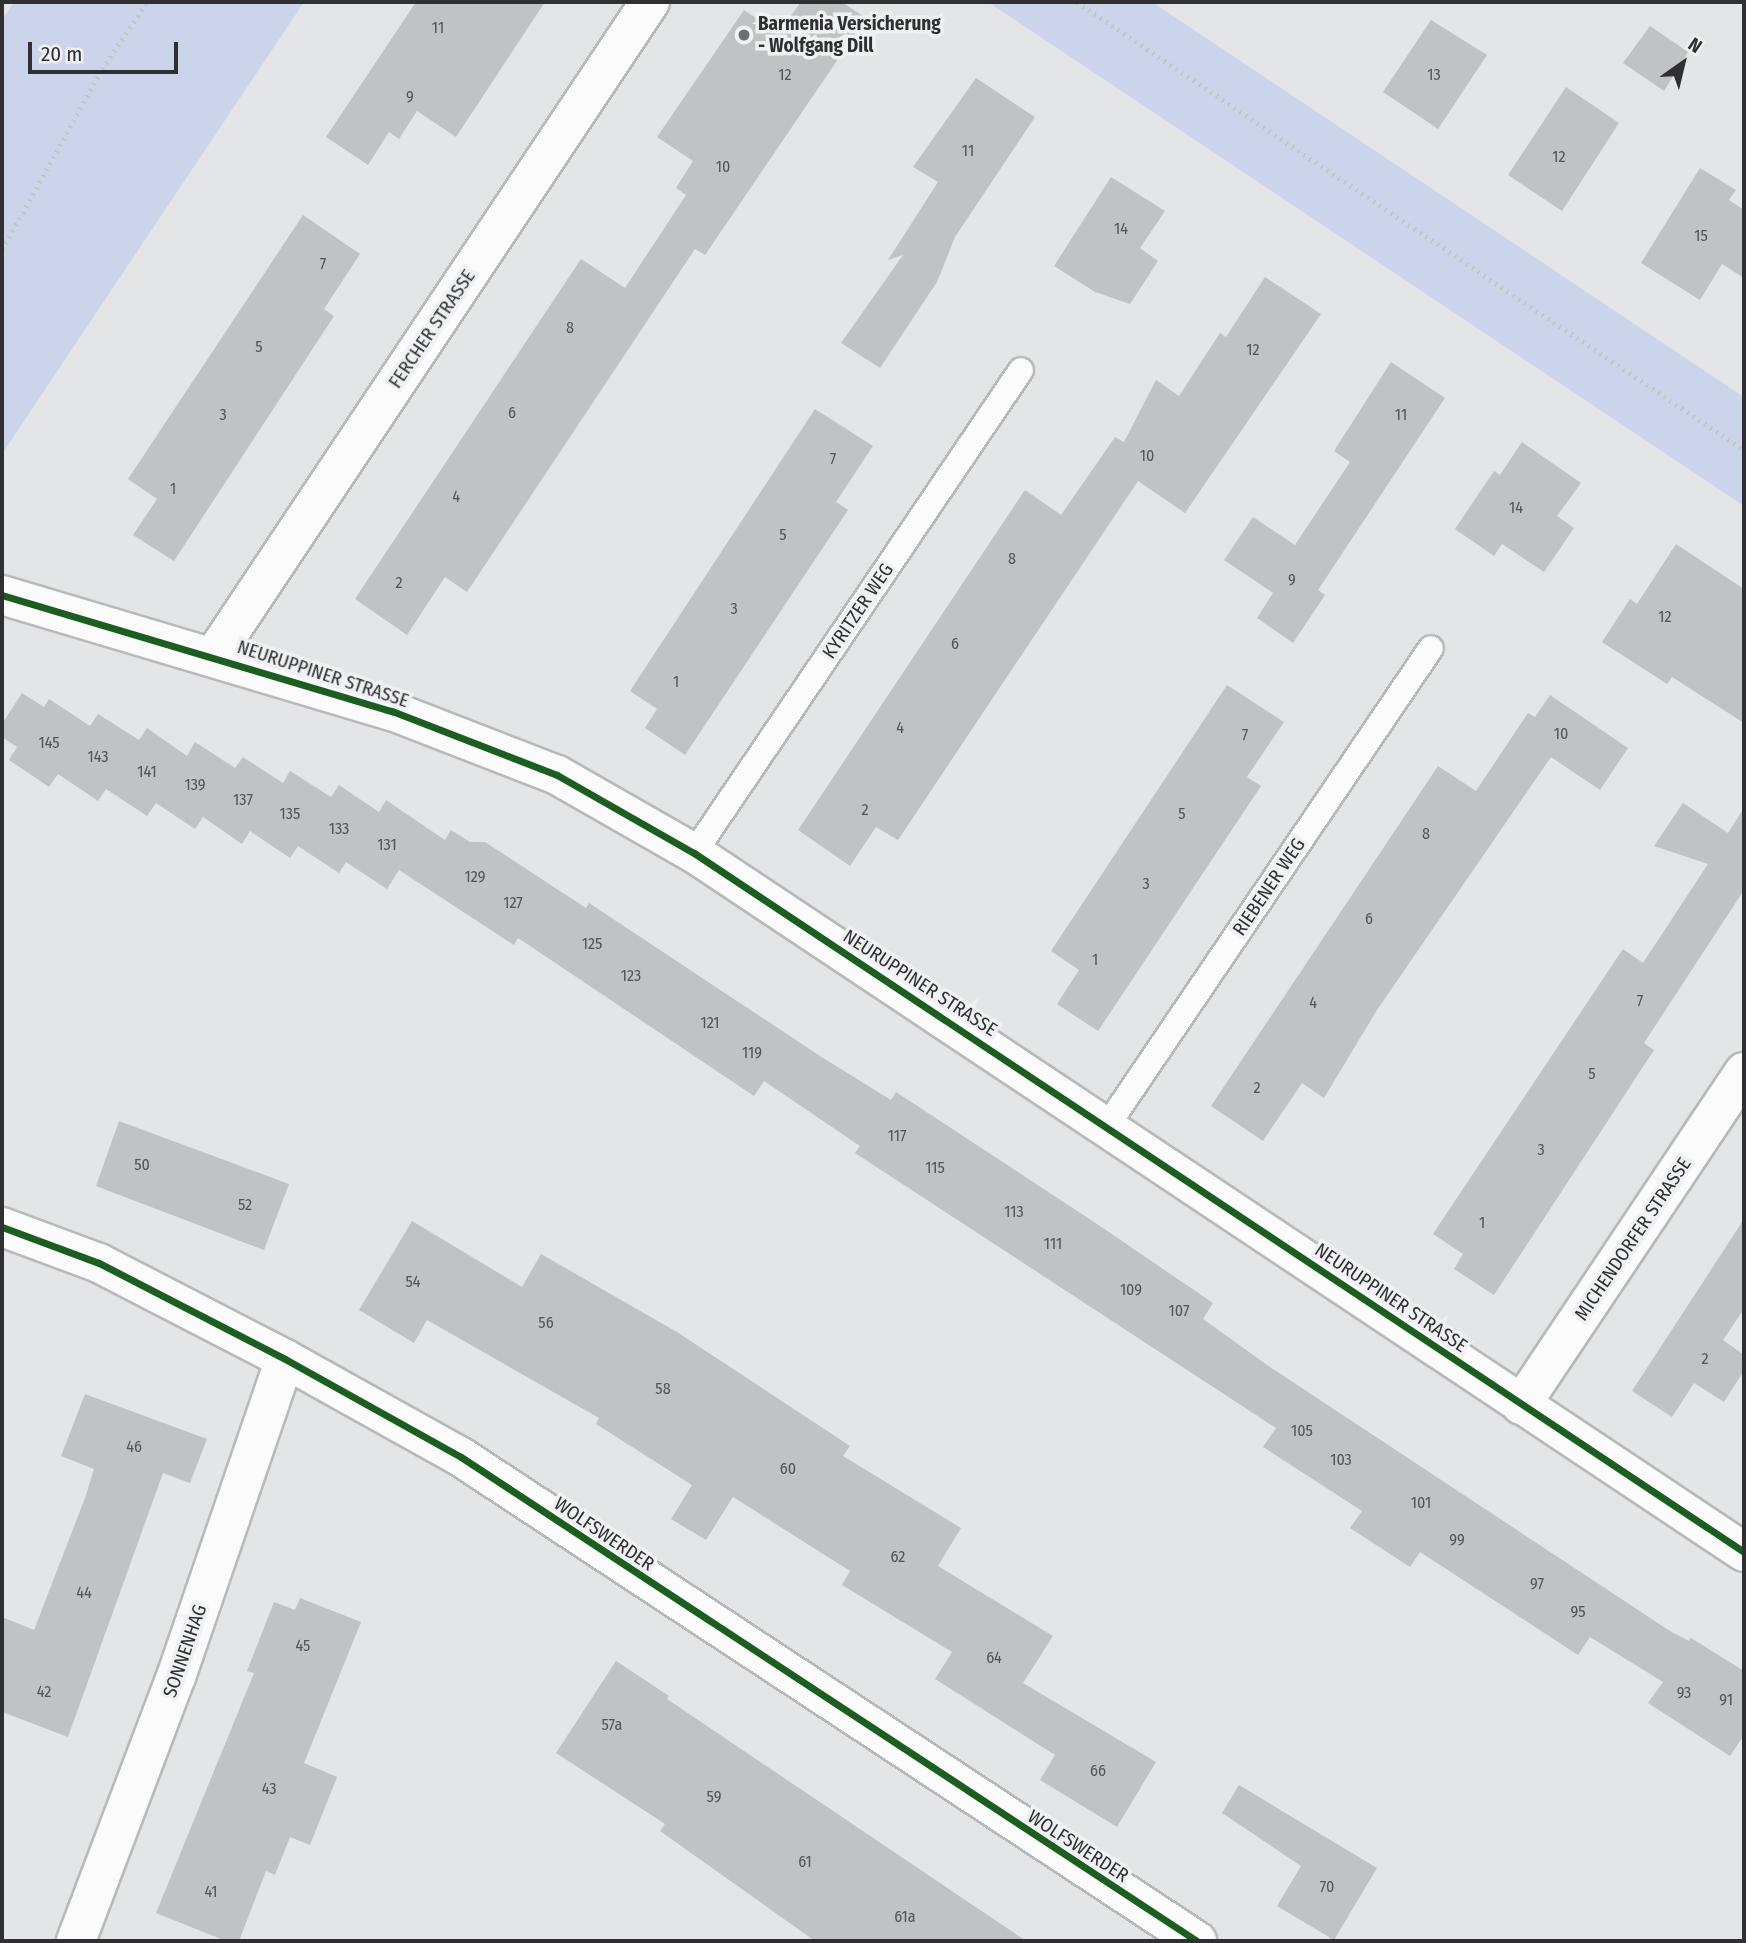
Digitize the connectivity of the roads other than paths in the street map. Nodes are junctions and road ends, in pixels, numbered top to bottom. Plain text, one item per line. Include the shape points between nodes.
1 (650, 2) edge
2 (1021, 370) dead end
3 (2, 595) edge
4 (1431, 648) dead end
5 (214, 656) junction
6 (694, 853) junction
7 (1744, 1072) edge
8 (1107, 1126) junction
9 (2, 1227) edge
10 (285, 1359) junction
11 (1521, 1405) junction
12 (1744, 1552) edge
13 (76, 1941) edge
14 (1196, 1941) edge

1 - 5 street, FERCHER STRASSE
2 - 6 lane, KYRITZER WEG
3 - 5 street, NEURUPPINER STRASSE
4 - 8 lane, RIEBENER WEG
5 - 6 street, NEURUPPINER STRASSE via 392,711 557,775
6 - 8 street, NEURUPPINER STRASSE
7 - 11 street, MICHENDORFER STRASSE
8 - 11 street, NEURUPPINER STRASSE
9 - 10 street, WOLFSWERDER via 99,1263
10 - 13 street, SONNENHAG via 176,1677
10 - 14 street, WOLFSWERDER via 461,1457
11 - 12 street, NEURUPPINER STRASSE

